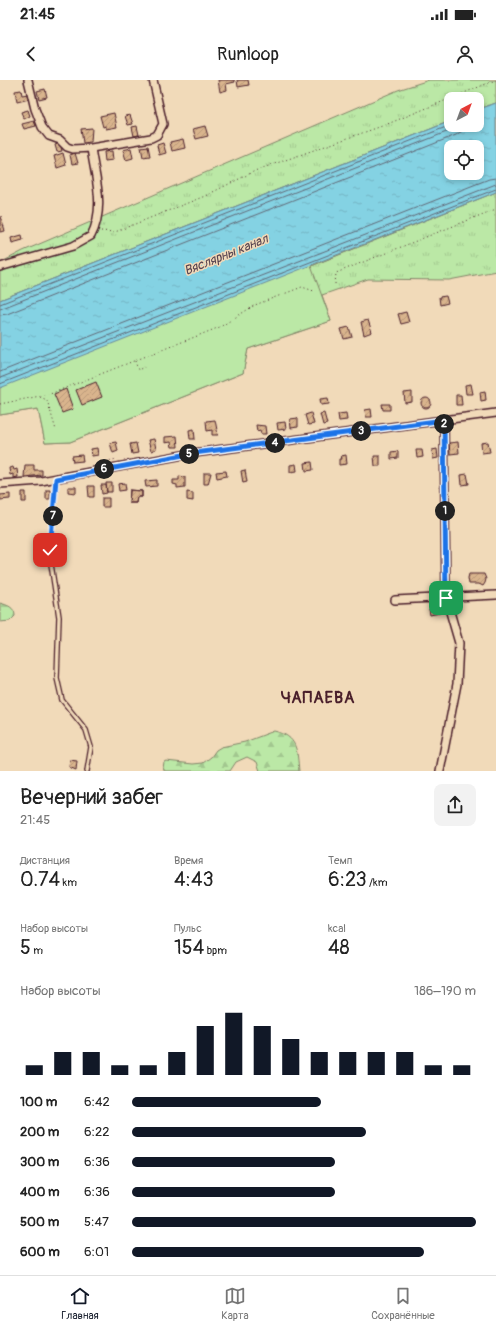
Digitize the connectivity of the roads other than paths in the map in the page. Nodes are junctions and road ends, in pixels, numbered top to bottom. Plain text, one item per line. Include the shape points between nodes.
1 (28, 80) edge
2 (153, 80) edge
3 (91, 148) junction
4 (0, 267) edge
5 (495, 414) edge
6 (444, 420) junction
7 (56, 479) junction
8 (0, 484) edge
9 (496, 595) edge
10 (446, 598) junction
11 (395, 600) dead end
12 (87, 771) edge
13 (440, 771) edge

1 - 3 street via 35,109 42,127 49,136 73,149
2 - 3 street via 163,124 157,135
3 - 4 street via 100,199 91,236 73,246
5 - 6 street
6 - 7 street via 186,454
6 - 10 street
7 - 8 street
7 - 12 lane via 50,550 59,617 57,678 62,700 86,730 90,747
9 - 10 street
10 - 11 street
10 - 13 street via 459,643 457,684

